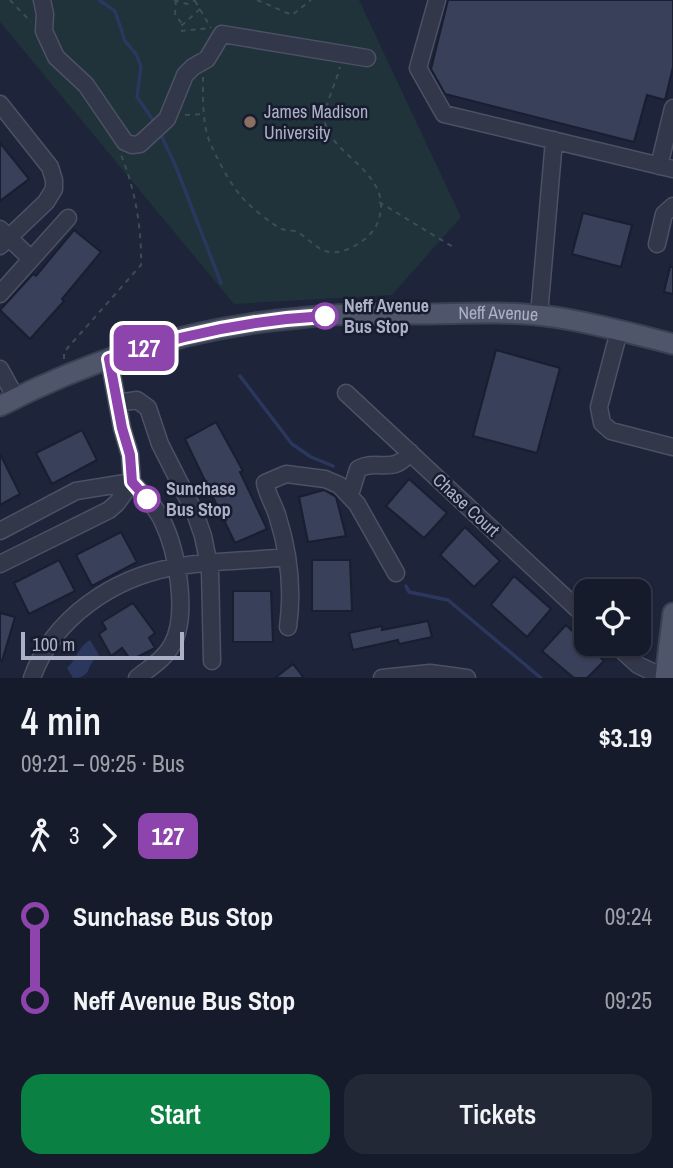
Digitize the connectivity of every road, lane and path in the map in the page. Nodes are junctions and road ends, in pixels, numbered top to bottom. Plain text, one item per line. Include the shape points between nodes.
1 (10, 0) edge
2 (42, 0) edge
3 (175, 0) edge
4 (257, 0) edge
5 (311, 0) edge
6 (437, 0) edge
7 (196, 1) edge
8 (200, 9) junction
9 (183, 24) junction
10 (216, 32) junction
11 (44, 33) junction
12 (344, 53) junction
13 (367, 58) dead end
14 (203, 62) junction
15 (0, 104) edge
16 (205, 114) junction
17 (672, 115) edge
18 (170, 116) junction
19 (554, 140) junction
20 (121, 155) dead end
21 (666, 167) edge
22 (379, 202) junction
23 (673, 206) edge
24 (68, 218) dead end
25 (3, 238) edge
26 (657, 244) dead end
27 (453, 247) dead end
28 (31, 259) junction
29 (0, 294) edge
30 (539, 315) junction
31 (619, 331) junction
32 (673, 344) edge
33 (109, 359) junction
34 (65, 362) dead end
35 (0, 369) edge
36 (346, 393) dead end
37 (8, 402) edge
38 (118, 403) junction
39 (673, 447) edge
40 (410, 452) junction
41 (132, 482) junction
42 (349, 495) junction
43 (0, 531) edge
44 (287, 557) junction
45 (209, 563) junction
46 (0, 564) edge
47 (176, 566) junction
48 (396, 573) dead end
49 (574, 606) edge
50 (673, 613) edge
51 (288, 627) dead end
52 (628, 656) edge
53 (212, 661) dead end
54 (32, 678) edge
55 (137, 678) edge
56 (382, 678) edge
57 (467, 678) edge
58 (665, 678) edge

1 - 11 path
2 - 11 street
3 - 7 path
3 - 9 path via 175,15
4 - 5 path via 292,15
6 - 19 street via 418,68 444,114
7 - 8 path
8 - 9 path
8 - 10 path
9 - 10 path via 182,31
10 - 12 street
10 - 14 street
11 - 18 street via 57,59 86,85 127,143 140,144
12 - 13 street
12 - 22 path via 326,105 327,132 366,170
14 - 16 path
14 - 18 street via 190,69 181,82
15 - 25 street via 50,167 54,180 46,202
16 - 18 path
16 - 22 path via 209,142 235,188 281,229 296,231 328,252 344,250 369,237 377,224
17 - 21 street
19 - 21 street
19 - 30 street
20 - 34 path via 142,250 141,265 64,352
22 - 27 path
23 - 26 street via 664,214
24 - 28 street
25 - 28 street
28 - 29 street
30 - 31 main road, Neff Avenue
30 - 33 main road, Neff Avenue via 298,318 209,331
31 - 32 main road, Neff Avenue
31 - 39 street via 599,407 600,419 611,431
33 - 37 main road, Neff Avenue
33 - 38 street
35 - 37 street
36 - 40 street, Chase Court
38 - 41 street
38 - 45 street via 138,400 148,408 160,444 195,513
40 - 42 street via 399,464 358,469
40 - 49 street, Chase Court
41 - 43 street via 76,492
41 - 46 street via 109,510
41 - 47 street via 160,516
42 - 44 street via 325,479 286,474 265,482
42 - 48 street
44 - 45 street
44 - 51 street
45 - 47 street
45 - 53 street
47 - 54 street via 134,578 89,604 47,645
47 - 55 street via 179,617 174,641 164,656
50 - 58 main road
52 - 58 street
56 - 57 street via 430,673

